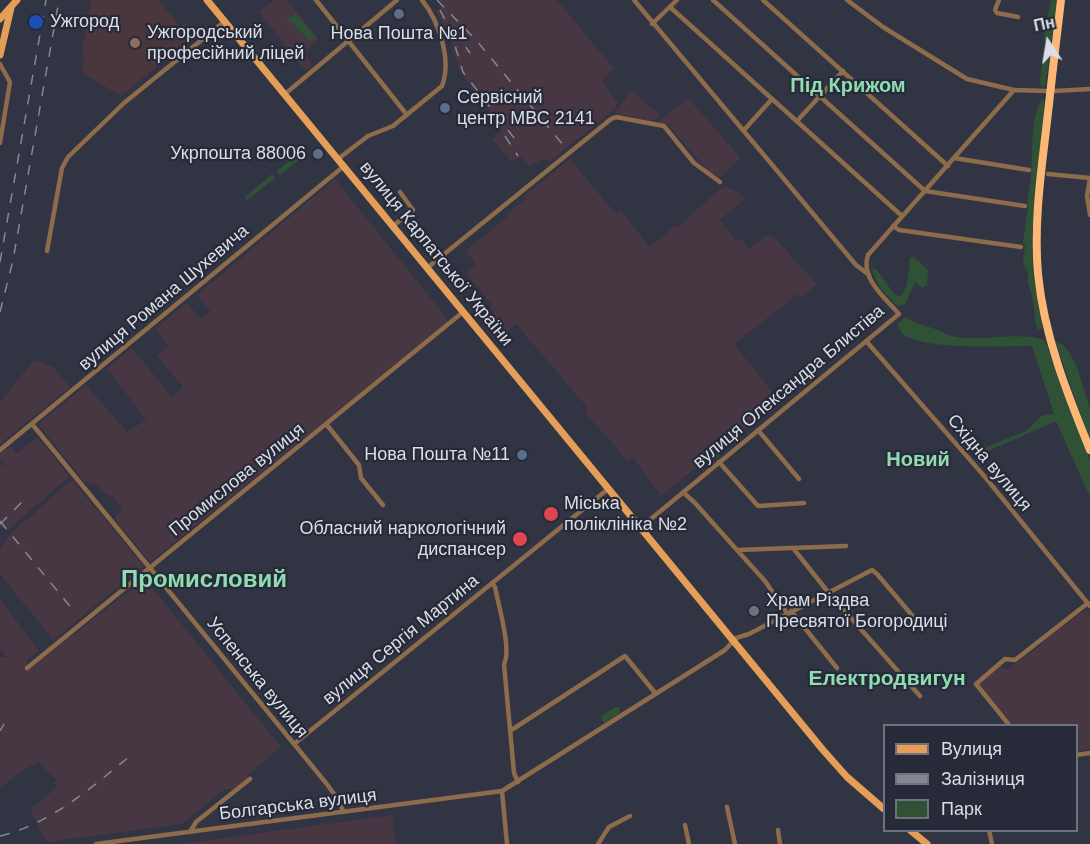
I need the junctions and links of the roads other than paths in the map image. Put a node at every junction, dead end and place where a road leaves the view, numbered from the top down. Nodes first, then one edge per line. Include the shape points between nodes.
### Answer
1 (17, 0) edge
2 (207, 0) edge
3 (316, 0) edge
4 (397, 0) edge
5 (422, 0) edge
6 (634, 0) edge
7 (677, 0) edge
8 (713, 0) edge
9 (763, 0) edge
10 (847, 0) edge
11 (999, 0) edge
12 (1061, 0) edge
13 (670, 7) junction
14 (11, 8) junction
15 (1018, 17) dead end
16 (0, 19) edge
17 (225, 21) junction
18 (652, 24) junction
19 (348, 41) junction
20 (1, 45) edge
21 (0, 55) edge
22 (0, 64) edge
23 (843, 70) junction
24 (1090, 89) edge
25 (1014, 90) junction
26 (1047, 91) dead end
27 (1054, 91) dead end
28 (285, 94) junction
29 (820, 96) junction
30 (772, 99) junction
31 (407, 115) junction
32 (797, 121) junction
33 (744, 130) junction
34 (0, 143) edge
35 (954, 158) junction
36 (339, 159) junction
37 (344, 166) junction
38 (948, 166) junction
39 (1029, 170) dead end
40 (1048, 174) dead end
41 (1090, 178) edge
42 (720, 182) dead end
43 (925, 191) junction
44 (400, 192) dead end
45 (1025, 206) dead end
46 (1090, 215) edge
47 (902, 216) junction
48 (393, 226) junction
49 (893, 226) junction
50 (1021, 247) dead end
51 (47, 251) dead end
52 (427, 268) junction
53 (869, 275) junction
54 (463, 312) junction
55 (867, 342) junction
56 (33, 423) junction
57 (327, 425) junction
58 (758, 430) junction
59 (0, 450) edge
60 (1090, 450) edge
61 (719, 462) junction
62 (799, 479) dead end
63 (608, 489) junction
64 (683, 492) junction
65 (804, 503) dead end
66 (383, 505) dead end
67 (640, 528) junction
68 (846, 546) dead end
69 (793, 548) junction
70 (736, 550) junction
71 (150, 568) junction
72 (492, 583) junction
73 (828, 592) junction
74 (1089, 604) edge
75 (789, 612) junction
76 (922, 627) dead end
77 (734, 641) junction
78 (27, 668) dead end
79 (837, 668) dead end
80 (656, 694) junction
81 (920, 696) dead end
82 (1008, 724) edge
83 (510, 731) junction
84 (294, 744) junction
85 (250, 779) dead end
86 (518, 782) junction
87 (502, 791) junction
88 (727, 807) dead end
89 (883, 807) edge
90 (344, 812) junction
91 (630, 816) dead end
92 (685, 825) dead end
93 (778, 830) dead end
94 (190, 832) junction
95 (911, 832) edge
96 (96, 844) edge
97 (507, 844) edge
98 (598, 844) edge
99 (689, 844) edge
100 (735, 844) edge
101 (780, 844) edge
102 (927, 844) edge

1 - 14 main road
2 - 17 main road, вулиця Карпатської України
3 - 19 street
4 - 19 street
5 - 31 street via 438,28 444,78 442,86
6 - 18 street
7 - 13 street
8 - 29 street
9 - 23 street
10 - 25 street via 960,75
11 - 15 street via 996,12
12 - 60 highway, bridge via 1037,240 1038,273 1046,327
13 - 18 street
13 - 30 street
14 - 16 main road
14 - 20 main road
17 - 28 main road, вулиця Карпатської України
17 - 51 street via 124,103 68,157 62,168
18 - 33 street
19 - 28 street
19 - 31 street
20 - 21 main road
22 - 34 street via 10,82
23 - 29 street
23 - 38 street
24 - 27 street
25 - 26 street
25 - 35 street, вулиця Олександра Блистіва
28 - 36 main road, вулиця Карпатської України
29 - 32 street
29 - 43 street
30 - 32 street
30 - 33 street
31 - 36 street via 393,126 368,136
32 - 47 street
33 - 53 street via 856,265
35 - 38 street, вулиця Олександра Блистіва
35 - 39 street
36 - 37 main road, вулиця Карпатської України
37 - 48 main road, вулиця Карпатської України
37 - 56 street, вулиця Романа Шухевича
38 - 43 street, вулиця Олександра Блистіва
40 - 41 street
41 - 46 street
42 - 52 street via 698,166 664,126 616,117
43 - 45 street
43 - 47 street, вулиця Олександра Блистіва
44 - 48 street via 413,210
47 - 49 street, вулиця Олександра Блистіва
48 - 52 main road, вулиця Карпатської України
49 - 50 street
49 - 53 street, вулиця Олександра Блистіва via 868,255
52 - 54 main road, вулиця Карпатської України
53 - 55 street, вулиця Олександра Блистіва via 898,314
54 - 57 street, Промислова вулиця
54 - 63 main road, вулиця Карпатської України
55 - 58 street, вулиця Олександра Блистіва
55 - 74 street, Східна вулиця
56 - 59 street, вулиця Романа Шухевича
56 - 71 street, Успенська вулиця
57 - 66 street via 359,465 361,478
57 - 71 street, Промислова вулиця
58 - 61 street, вулиця Олександра Блистіва
58 - 62 street
61 - 64 street, вулиця Олександра Блистіва
61 - 65 street via 759,506
63 - 67 main road, вулиця Карпатської України
63 - 72 street, вулиця Сергія Мартина
64 - 67 street, вулиця Олександра Блистіва
64 - 70 street
67 - 77 main road, вулиця Карпатської України
68 - 69 street
69 - 70 street
69 - 73 street
70 - 75 street
71 - 78 street, Промислова вулиця
71 - 84 street, Успенська вулиця
72 - 83 street via 506,654
72 - 84 street, вулиця Сергія Мартина
73 - 75 street
73 - 76 street via 872,570
73 - 81 street
74 - 82 street, Східна вулиця via 1015,660 1005,659 976,684
75 - 77 street
75 - 79 street
77 - 80 street
77 - 89 main road, вулиця Карпатської України via 837,767
80 - 83 street via 625,656
80 - 86 street
83 - 86 street
84 - 90 street, Успенська вулиця
85 - 94 street via 196,822
86 - 87 street
87 - 90 street, Болгарська вулиця
87 - 97 street
88 - 100 street
90 - 94 street, Болгарська вулиця
91 - 98 street via 609,826
92 - 99 street
93 - 101 street
94 - 96 street, Болгарська вулиця
95 - 102 main road

